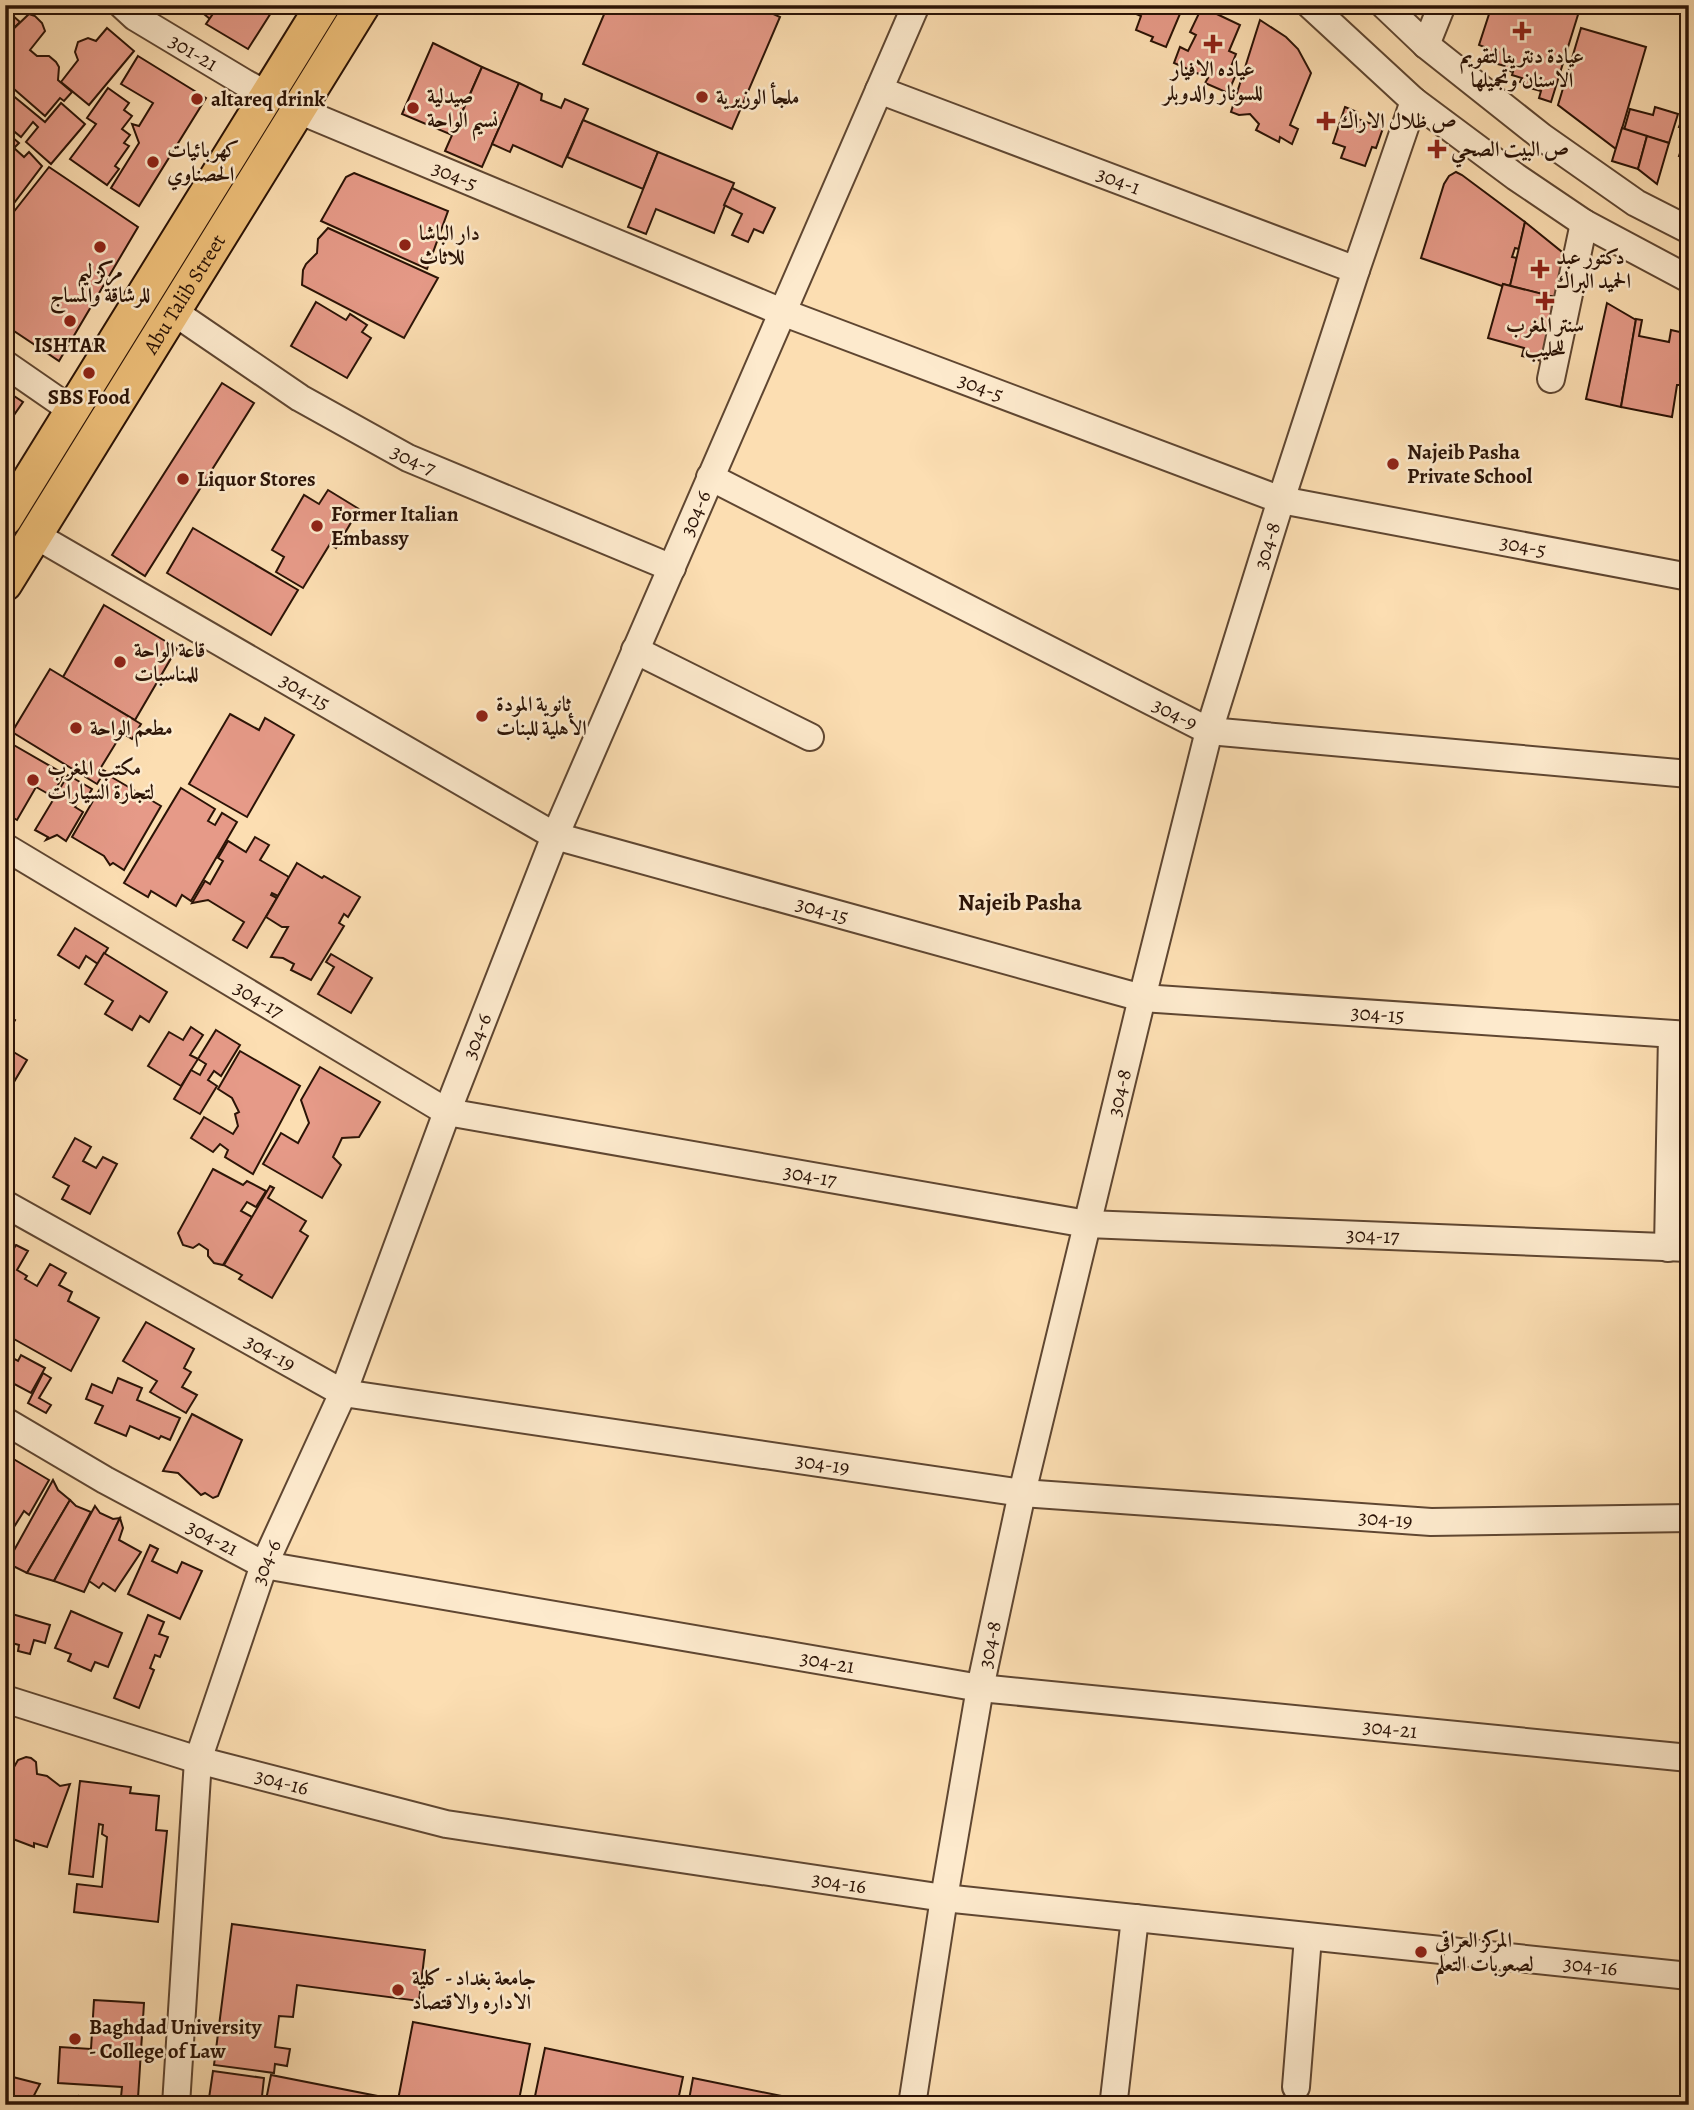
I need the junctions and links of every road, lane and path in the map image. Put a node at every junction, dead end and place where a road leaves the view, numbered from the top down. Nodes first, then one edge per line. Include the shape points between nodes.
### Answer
1 (122, 5) edge
2 (323, 5) edge
3 (363, 5) edge
4 (916, 5) edge
5 (1310, 5) edge
6 (1384, 5) edge
7 (1442, 5) edge
8 (1426, 46) junction
9 (879, 90) junction
10 (267, 95) junction
11 (1415, 101) junction
12 (298, 110) junction
13 (1584, 223) junction
14 (1689, 230) edge
15 (1356, 270) junction
16 (1689, 279) edge
17 (174, 312) junction
18 (782, 312) junction
19 (5, 364) edge
20 (1551, 379) dead end
21 (73, 411) junction
22 (710, 477) junction
23 (1281, 500) junction
24 (5, 519) edge
25 (35, 535) junction
26 (672, 568) junction
27 (1689, 577) edge
28 (5, 584) edge
29 (635, 650) junction
30 (1209, 732) junction
31 (810, 737) dead end
32 (1689, 774) edge
33 (555, 836) junction
34 (5, 847) edge
35 (1142, 998) junction
36 (1680, 1035) edge
37 (447, 1112) junction
38 (5, 1204) edge
39 (1087, 1224) junction
40 (1679, 1248) edge
41 (343, 1392) junction
42 (5, 1421) edge
43 (1022, 1493) junction
44 (1689, 1518) edge
45 (264, 1564) junction
46 (980, 1688) junction
47 (5, 1699) edge
48 (1689, 1758) edge
49 (198, 1760) junction
50 (944, 1898) junction
51 (1135, 1918) junction
52 (1308, 1937) junction
53 (1689, 1976) edge
54 (1296, 2087) dead end
55 (1114, 2099) dead end
56 (176, 2105) edge
57 (912, 2105) edge

1 - 10 street, 301-21
2 - 10 main road, Abu Talib Street
3 - 12 main road, Abu Talib Street
4 - 9 street, 304-6
5 - 11 street
6 - 8 street
7 - 8 street
8 - 14 street via 1636,203
9 - 15 street, 304-1
9 - 18 street, 304-6
10 - 21 main road, Abu Talib Street
11 - 13 street
11 - 15 street, 304-8
12 - 17 main road, Abu Talib Street
12 - 18 street, 304-5
13 - 16 street
13 - 20 street
15 - 23 street, 304-8
17 - 25 main road, Abu Talib Street
17 - 26 street, 304-7 via 300,398 408,458
18 - 22 street, 304-6
18 - 23 street, 304-5
19 - 21 street
21 - 24 main road, Abu Talib Street
22 - 26 street, 304-6
22 - 30 street, 304-9
23 - 27 street, 304-5
23 - 30 street, 304-8
25 - 28 main road, Abu Talib Street
25 - 33 street, 304-15
26 - 29 street, 304-6
29 - 31 street
29 - 33 street, 304-6
30 - 32 street, 304-9
30 - 35 street, 304-8
33 - 35 street, 304-15
33 - 37 street, 304-6
34 - 37 street, 304-17
35 - 36 street, 304-15
35 - 39 street, 304-8
36 - 40 street
37 - 39 street, 304-17
37 - 41 street, 304-6
38 - 41 street, 304-19
39 - 40 street, 304-17
39 - 43 street, 304-8
41 - 43 street, 304-19
41 - 45 street, 304-6
42 - 45 street, 304-21
43 - 44 street, 304-19 via 1431,1522
43 - 46 street, 304-8
45 - 46 street, 304-21
45 - 49 street, 304-6
46 - 48 street, 304-21
46 - 50 street, 304-8
47 - 49 street, 304-16
49 - 50 street, 304-16 via 446,1825
49 - 56 street, 304-6
50 - 51 street, 304-16
50 - 57 street, 304-8
51 - 52 street, 304-16
51 - 55 street
52 - 53 street, 304-16
52 - 54 street

